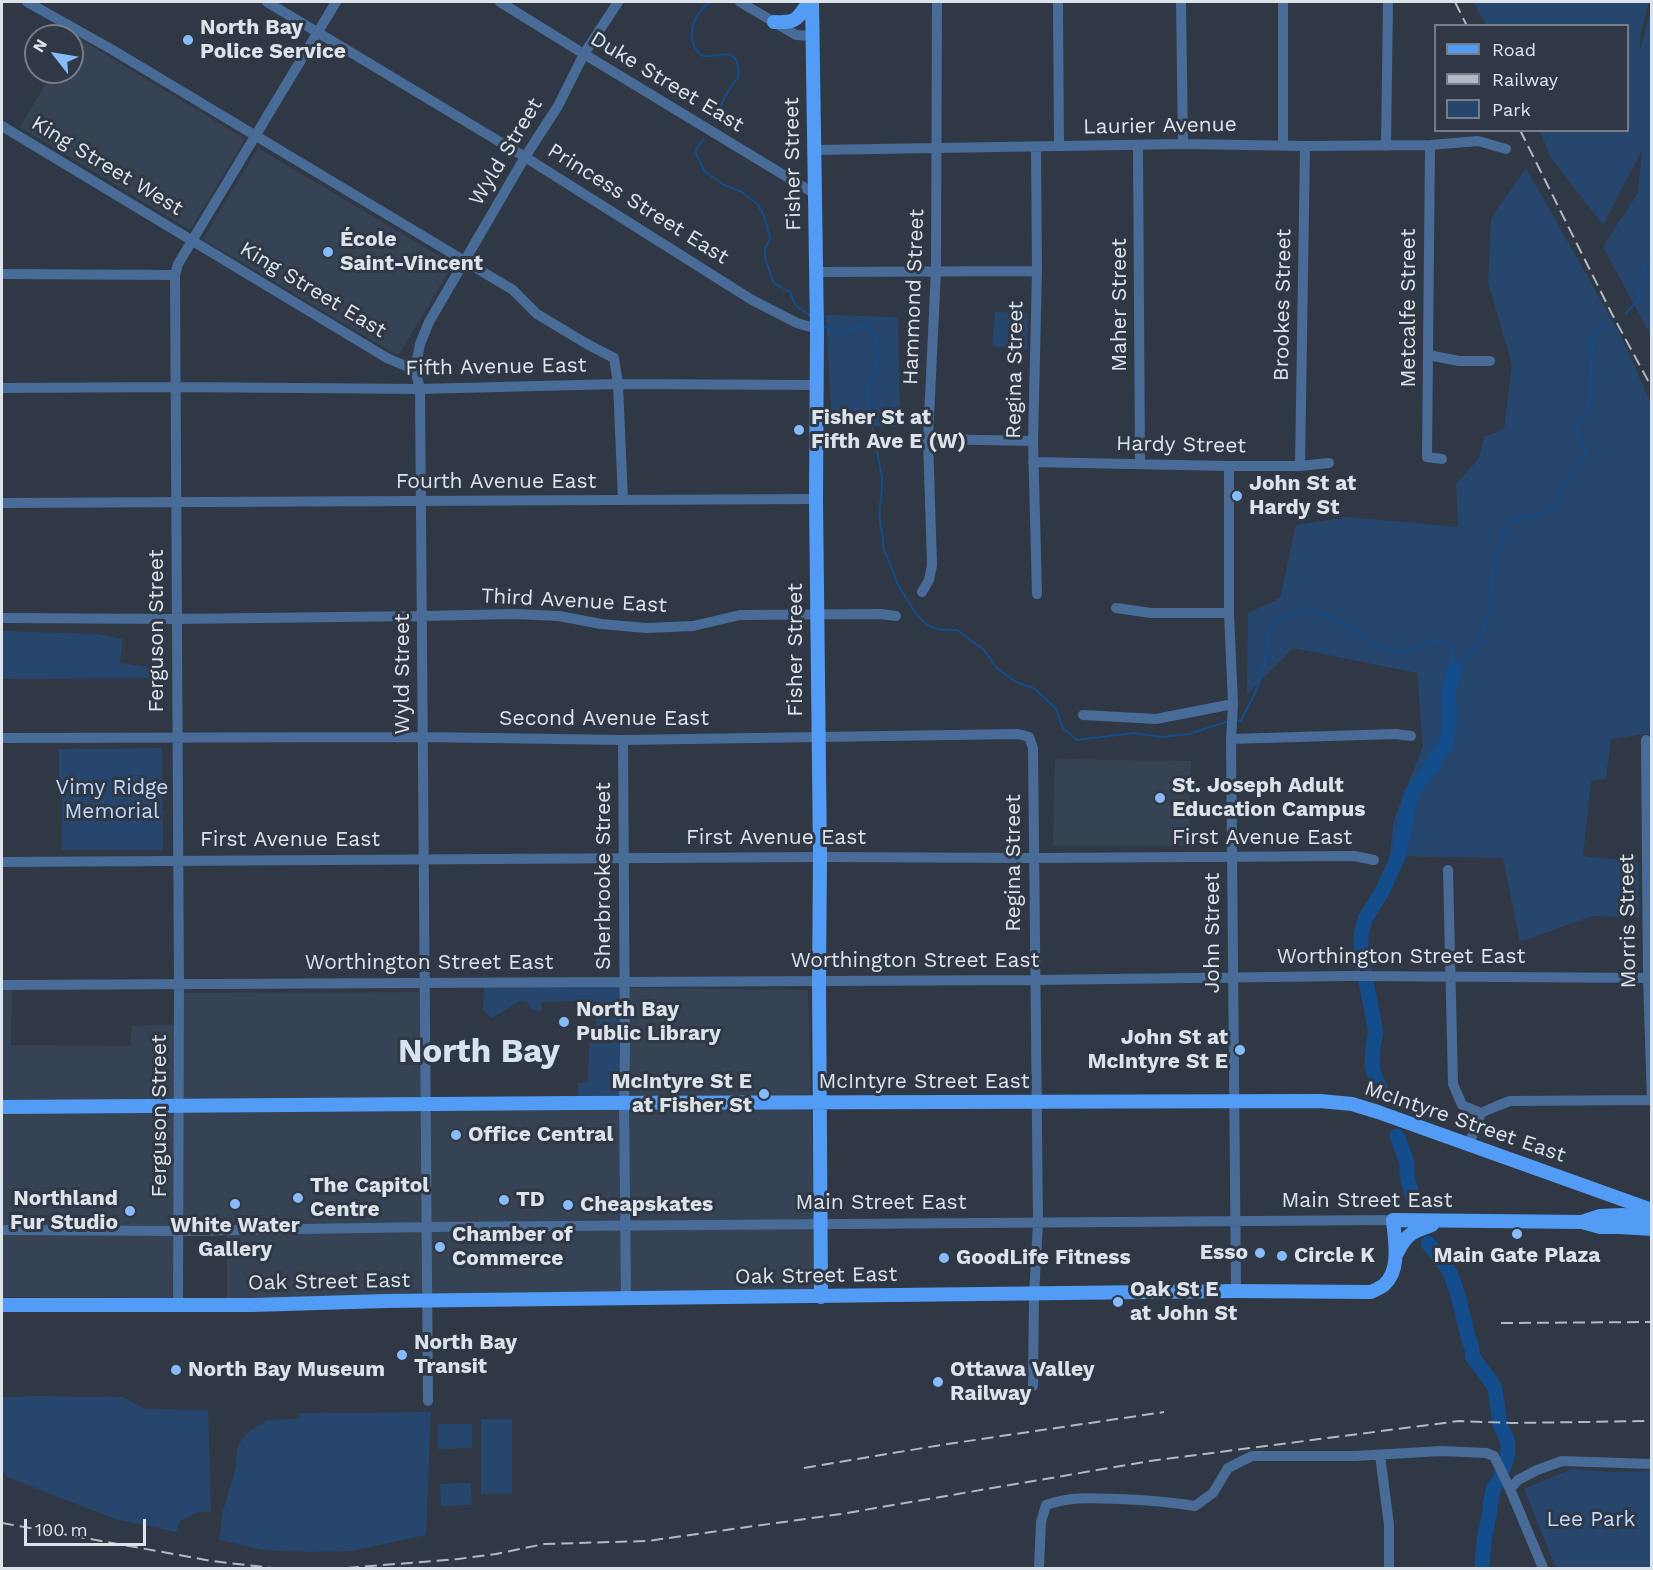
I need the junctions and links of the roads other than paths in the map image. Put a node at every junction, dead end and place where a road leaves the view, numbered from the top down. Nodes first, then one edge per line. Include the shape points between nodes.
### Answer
1 (27, 2) edge
2 (267, 2) edge
3 (336, 2) edge
4 (500, 2) edge
5 (618, 2) edge
6 (740, 2) edge
7 (810, 2) edge
8 (937, 2) edge
9 (1058, 2) edge
10 (1181, 2) edge
11 (1283, 2) edge
12 (1388, 2) edge
13 (774, 22) junction
14 (318, 31) junction
15 (812, 36) junction
16 (584, 54) junction
17 (2, 126) edge
18 (254, 136) junction
19 (1183, 144) junction
20 (1283, 145) junction
21 (1430, 145) junction
22 (1059, 146) junction
23 (1138, 146) junction
24 (1305, 146) junction
25 (1386, 146) junction
26 (1036, 147) junction
27 (936, 148) junction
28 (1506, 149) dead end
29 (814, 150) junction
30 (525, 157) junction
31 (815, 194) junction
32 (192, 240) junction
33 (464, 261) junction
34 (936, 270) junction
35 (1037, 271) junction
36 (816, 272) junction
37 (2, 274) edge
38 (176, 274) junction
39 (816, 320) junction
40 (1428, 355) junction
41 (1490, 362) dead end
42 (415, 370) junction
43 (618, 384) junction
44 (817, 385) junction
45 (176, 387) junction
46 (2, 388) edge
47 (420, 388) junction
48 (928, 439) junction
49 (1033, 441) junction
50 (1442, 459) dead end
51 (1033, 462) junction
52 (1329, 463) dead end
53 (1140, 464) junction
54 (1229, 466) junction
55 (1300, 466) junction
56 (816, 499) junction
57 (623, 500) junction
58 (421, 502) junction
59 (2, 503) edge
60 (176, 503) junction
61 (922, 592) dead end
62 (1037, 594) dead end
63 (1116, 608) dead end
64 (1229, 613) junction
65 (817, 615) junction
66 (422, 616) junction
67 (896, 616) dead end
68 (2, 618) edge
69 (177, 619) junction
70 (1233, 704) junction
71 (1083, 716) dead end
72 (1412, 736) dead end
73 (423, 737) junction
74 (818, 737) junction
75 (1029, 737) joint
76 (1231, 737) junction
77 (2, 738) edge
78 (178, 738) junction
79 (623, 740) junction
80 (1646, 740) dead end
81 (820, 857) junction
82 (1034, 858) junction
83 (1233, 858) junction
84 (423, 859) junction
85 (624, 859) junction
86 (178, 860) junction
87 (1374, 860) dead end
88 (2, 862) edge
89 (1448, 870) dead end
90 (1233, 977) junction
91 (1450, 977) junction
92 (1650, 978) edge
93 (1034, 980) junction
94 (625, 981) junction
95 (819, 981) junction
96 (426, 982) junction
97 (179, 984) junction
98 (2, 985) edge
99 (1652, 1101) edge
100 (1036, 1102) junction
101 (1234, 1102) junction
102 (624, 1103) junction
103 (820, 1103) junction
104 (426, 1105) junction
105 (179, 1106) junction
106 (2, 1107) edge
107 (1481, 1113) junction
108 (1469, 1144) junction
109 (1652, 1210) edge
110 (1652, 1217) edge
111 (1393, 1220) junction
112 (1235, 1222) junction
113 (1442, 1222) junction
114 (1582, 1222) junction
115 (1038, 1223) junction
116 (821, 1224) junction
117 (626, 1226) junction
118 (427, 1227) junction
119 (1652, 1229) edge
120 (2, 1230) edge
121 (179, 1231) junction
122 (1395, 1257) junction
123 (1236, 1291) junction
124 (1034, 1295) junction
125 (821, 1297) junction
126 (626, 1299) junction
127 (427, 1301) junction
128 (178, 1304) junction
129 (2, 1305) edge
130 (1033, 1386) dead end
131 (428, 1401) dead end
132 (1380, 1455) junction
133 (1652, 1464) edge
134 (1507, 1484) junction
135 (1039, 1569) edge
136 (1389, 1569) edge
137 (1543, 1569) edge

1 - 18 street
2 - 14 street, Princess Street East
3 - 14 street, Ferguson Street
4 - 16 street, Duke Street East
5 - 16 street, Wyld Street
6 - 13 street
7 - 13 main road via 796,19
7 - 15 main road, Fisher Street
8 - 27 street, Hammond Street
9 - 22 street
10 - 19 street
11 - 20 street
12 - 25 street
13 - 15 street via 796,35
14 - 18 street, Ferguson Street
14 - 30 street, Princess Street East
15 - 29 main road, Fisher Street
16 - 30 street, Wyld Street via 558,106
16 - 31 street, Duke Street East
17 - 32 street, King Street West
18 - 32 street, Ferguson Street
18 - 33 street
19 - 20 street, Laurier Avenue
19 - 23 street, Laurier Avenue
20 - 24 street, Laurier Avenue
21 - 25 street, Laurier Avenue
21 - 28 street, Laurier Avenue via 1478,141
21 - 40 street, Metcalfe Street
22 - 23 street, Laurier Avenue
22 - 26 street, Laurier Avenue
23 - 53 street, Maher Street
24 - 25 street, Laurier Avenue
24 - 55 street, Brookes Street
26 - 27 street, Laurier Avenue
26 - 35 street, Regina Street
27 - 29 street, Laurier Avenue
27 - 34 street, Hammond Street
29 - 31 main road, Fisher Street
30 - 33 street, Wyld Street
30 - 39 street, Princess Street East via 752,300 797,323
31 - 36 main road, Fisher Street
32 - 38 street, Ferguson Street
32 - 42 street, King Street East via 387,358
33 - 42 street, Wyld Street via 429,322
33 - 43 street via 513,290 537,314 614,358
34 - 35 street
34 - 36 street
34 - 48 street, Hammond Street
35 - 49 street, Regina Street
36 - 39 main road, Fisher Street
37 - 38 street
38 - 45 street, Ferguson Street
39 - 44 main road, Fisher Street
40 - 41 street
40 - 50 street, Metcalfe Street via 1427,457
42 - 47 street, Wyld Street
43 - 44 street, Fifth Avenue East
43 - 47 street, Fifth Avenue East
43 - 57 street
44 - 56 main road, Fisher Street
45 - 46 street, Fifth Avenue East
45 - 47 street, Fifth Avenue East
45 - 60 street, Ferguson Street
47 - 58 street, Wyld Street
48 - 49 street
48 - 61 street, Hammond Street via 932,565
49 - 51 street, Regina Street
51 - 53 street, Hardy Street
51 - 62 street, Regina Street
52 - 55 street, Hardy Street
53 - 54 street, Hardy Street
54 - 55 street, Hardy Street
54 - 64 street, John Street
56 - 57 street, Fourth Avenue East
56 - 65 main road, Fisher Street
57 - 58 street, Fourth Avenue East
58 - 60 street, Fourth Avenue East
58 - 66 street, Wyld Street
59 - 60 street, Fourth Avenue East
60 - 69 street, Ferguson Street
63 - 64 street via 1151,613
64 - 70 street, John Street
65 - 66 street, Third Avenue East via 740,615 693,626 646,628 559,616
65 - 67 street, Third Avenue East
65 - 74 main road, Fisher Street
66 - 69 street, Third Avenue East
66 - 73 street, Wyld Street
68 - 69 street, Third Avenue East
69 - 78 street, Ferguson Street
70 - 71 street via 1156,719
70 - 76 street, John Street
72 - 76 street
73 - 78 street, Second Avenue East
73 - 79 street, Second Avenue East
73 - 84 street, Wyld Street
74 - 75 street, Second Avenue East
74 - 79 street, Second Avenue East
74 - 81 main road, Fisher Street
75 - 82 street, Regina Street via 1033,748
76 - 83 street, John Street
77 - 78 street, Second Avenue East
78 - 86 street, Ferguson Street
79 - 85 street, Sherbrooke Street
80 - 92 street, Morris Street
81 - 82 street, First Avenue East
81 - 85 street, First Avenue East
81 - 95 main road, Fisher Street
82 - 83 street, First Avenue East
82 - 93 street, Regina Street
83 - 87 street, First Avenue East via 1354,856
83 - 90 street, John Street
84 - 85 street, First Avenue East
84 - 86 street, First Avenue East
84 - 96 street, Wyld Street
85 - 94 street, Sherbrooke Street
86 - 88 street, First Avenue East
86 - 97 street, Ferguson Street
89 - 91 street
90 - 91 street, Worthington Street East
90 - 93 street, Worthington Street East
90 - 101 street, John Street
91 - 92 street, Worthington Street East
91 - 107 street via 1453,1084 1462,1105
92 - 99 street, Morris Street
93 - 95 street, Worthington Street East
93 - 100 street, Regina Street
94 - 95 street, Worthington Street East
94 - 96 street, Worthington Street East
94 - 102 street, Sherbrooke Street
95 - 103 main road, Fisher Street
96 - 97 street, Worthington Street East
96 - 104 street, Wyld Street
97 - 98 street, Worthington Street East
97 - 105 street, Ferguson Street
99 - 107 street via 1510,1101
100 - 101 main road, McIntyre Street East
100 - 103 main road, McIntyre Street East
100 - 115 street, Regina Street
101 - 108 main road, McIntyre Street East via 1352,1104
101 - 112 street, John Street
102 - 103 main road, McIntyre Street East
102 - 104 main road, McIntyre Street East
102 - 117 street, Sherbrooke Street
103 - 116 main road, Fisher Street
104 - 105 main road, McIntyre Street East
104 - 118 street, Wyld Street
105 - 106 main road, McIntyre Street East
105 - 121 street, Ferguson Street
107 - 108 street
108 - 109 main road, McIntyre Street East
110 - 114 main road, Main Street East via 1600,1216
111 - 112 street, Main Street East
111 - 113 main road, Main Street East
111 - 122 main road, Oak Street East
112 - 115 street, Main Street East
112 - 123 street, John Street
113 - 114 main road, Main Street East
113 - 122 main road via 1410,1232
114 - 119 main road, Main Street East via 1600,1227
115 - 116 street, Main Street East
115 - 124 street, Regina Street
116 - 117 street, Main Street East
116 - 125 main road, Fisher Street
117 - 118 street, Main Street East
117 - 126 street, Sherbrooke Street
118 - 121 street, Main Street East
118 - 127 street, Wyld Street
120 - 121 street, Main Street East
121 - 128 street, Ferguson Street
122 - 123 main road, Oak Street East via 1393,1272 1383,1286 1371,1292
123 - 124 main road, Oak Street East
124 - 125 main road, Oak Street East
124 - 130 street, Regina Street
125 - 126 main road, Oak Street East
126 - 127 main road, Oak Street East
127 - 128 main road, Oak Street East
127 - 131 street, Wyld Street
128 - 129 main road, Oak Street East
132 - 134 street via 1486,1453 1494,1456
132 - 135 street via 1252,1456 1228,1468 1213,1493 1195,1506 1082,1497 1060,1500 1046,1505 1041,1521
132 - 136 street via 1389,1525
133 - 134 street via 1562,1461
134 - 137 street

